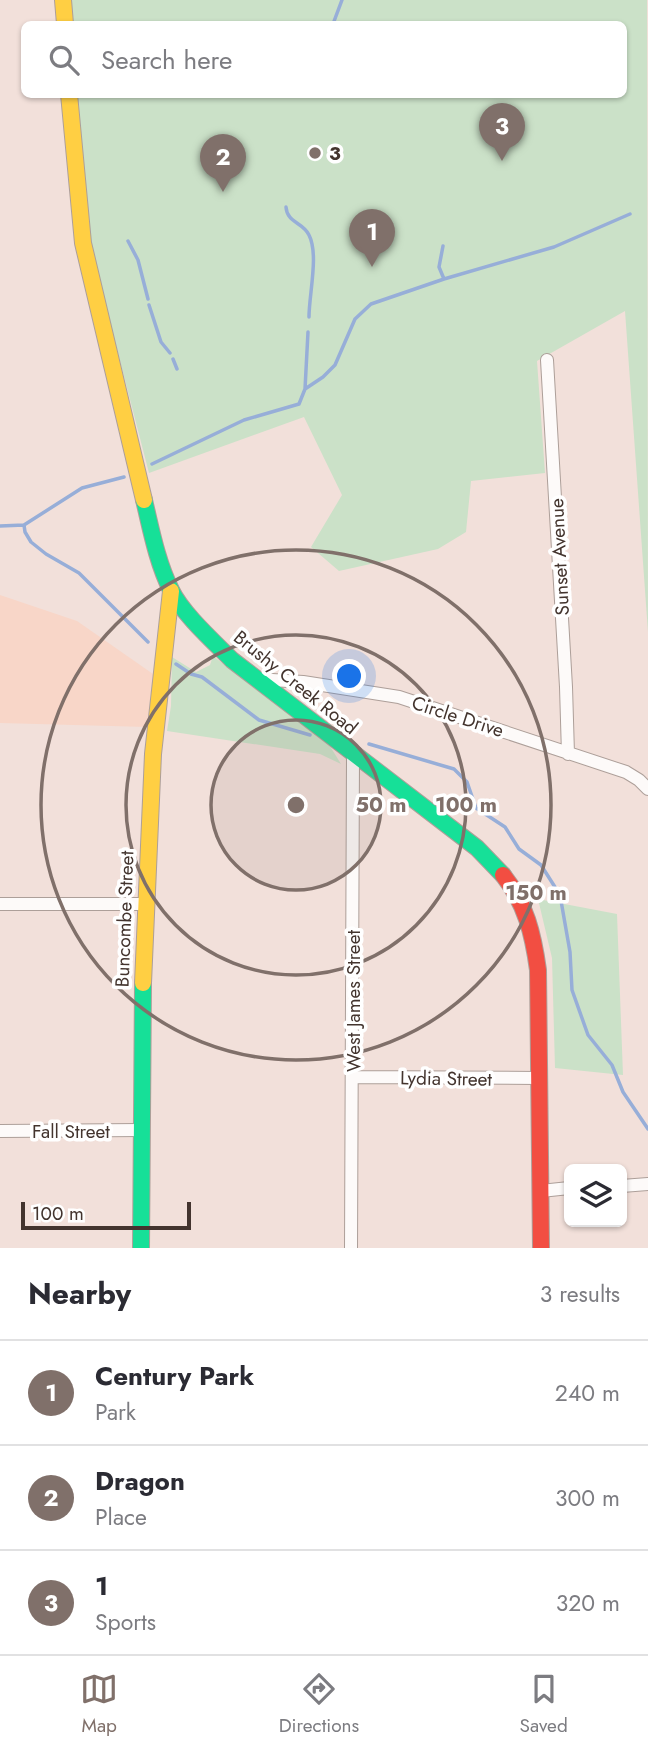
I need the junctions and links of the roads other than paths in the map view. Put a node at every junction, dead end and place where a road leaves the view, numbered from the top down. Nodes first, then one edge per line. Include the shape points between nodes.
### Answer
1 (63, 0) edge
2 (65, 21) edge
3 (69, 98) edge
4 (547, 360) dead end
5 (171, 591) junction
6 (256, 679) junction
7 (568, 754) junction
8 (353, 755) junction
9 (648, 789) edge
10 (0, 904) edge
11 (144, 904) junction
12 (353, 1077) junction
13 (540, 1078) junction
14 (142, 1130) junction
15 (0, 1131) edge
16 (648, 1184) edge
17 (627, 1186) edge
18 (564, 1189) edge
19 (541, 1191) junction
20 (141, 1248) edge
21 (351, 1248) edge
22 (541, 1248) edge

1 - 2 street
3 - 5 street, Brushy Creek Road via 83,243 151,531
4 - 7 street, Sunset Avenue
5 - 6 street, Brushy Creek Road via 210,639
5 - 11 street, Buncombe Street
6 - 7 street, Circle Drive via 400,697
6 - 8 street, Brushy Creek Road
7 - 9 street, Circle Drive via 626,772
8 - 12 street, West James Street
8 - 13 street, Brushy Creek Road via 477,848 519,896 530,922 538,971
10 - 11 street
11 - 14 street, Buncombe Street
12 - 13 street, Lydia Street
12 - 21 street, West James Street
13 - 19 street, Brushy Creek Road
14 - 15 street, Fall Street
14 - 20 street, Buncombe Street
16 - 17 street
18 - 19 street
19 - 22 street, Brushy Creek Road

